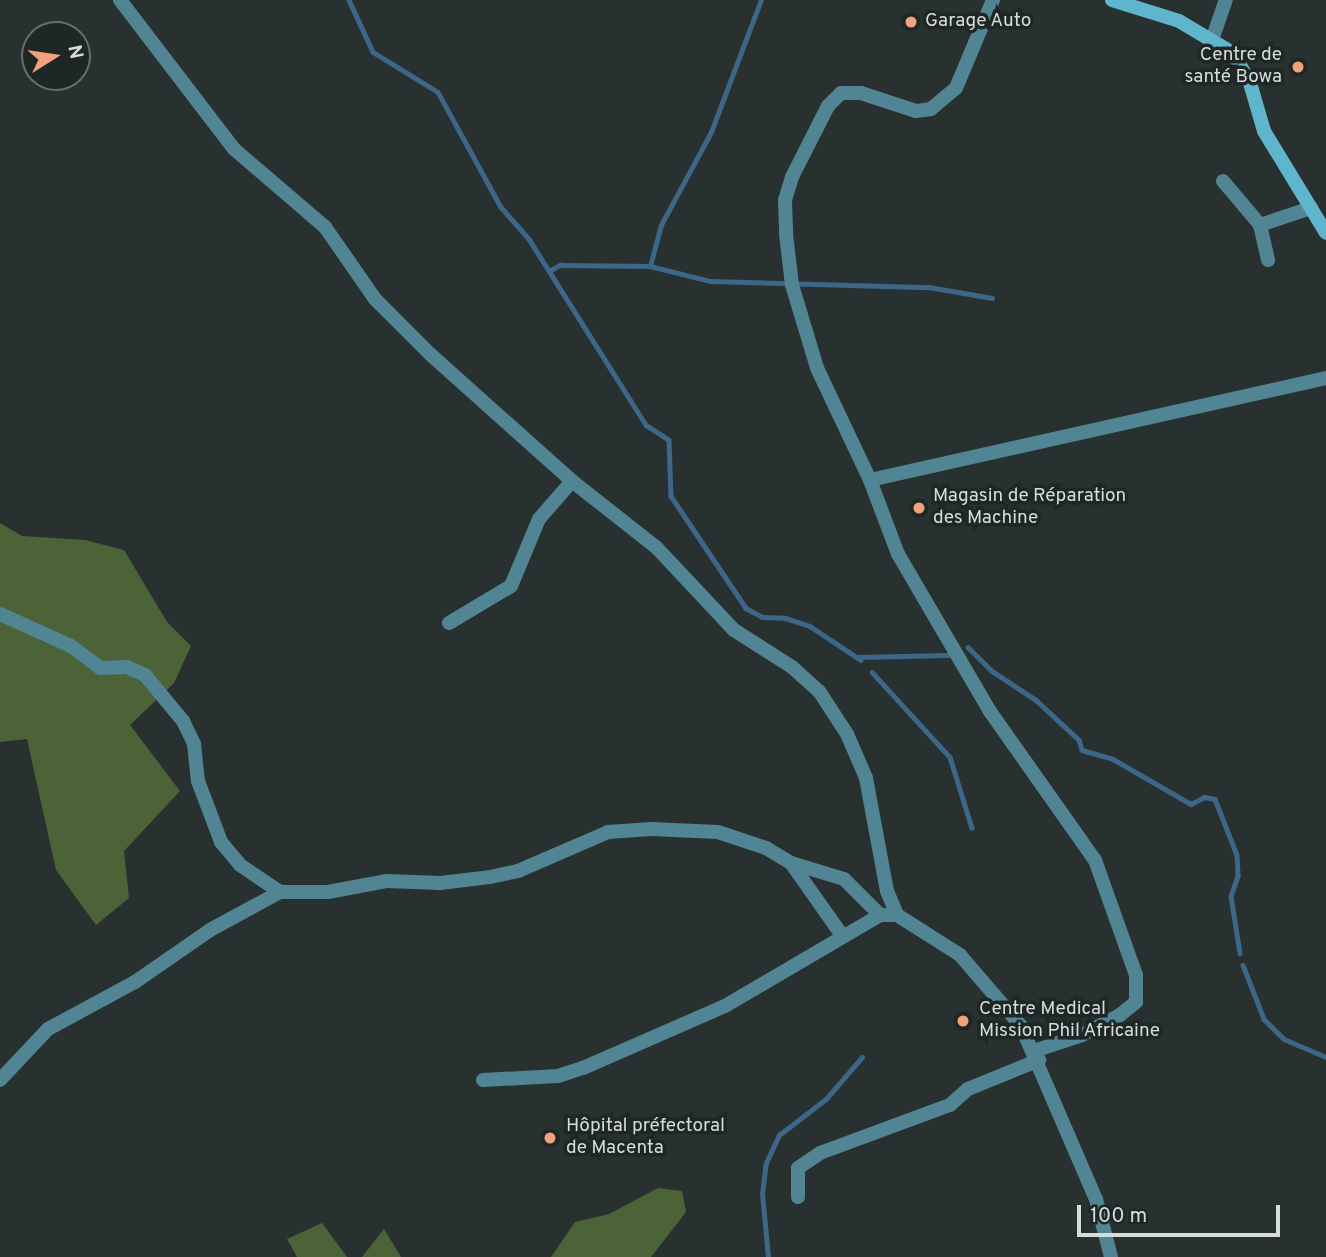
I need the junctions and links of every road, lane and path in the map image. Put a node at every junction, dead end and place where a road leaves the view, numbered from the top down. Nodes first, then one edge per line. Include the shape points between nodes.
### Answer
1 (120, 0) edge
2 (993, 0) edge
3 (1112, 0) edge
4 (1226, 0) edge
5 (1213, 37) junction
6 (1223, 181) dead end
7 (1311, 208) junction
8 (1260, 225) junction
9 (1326, 233) edge
10 (1268, 260) dead end
11 (1326, 378) edge
12 (870, 480) junction
13 (572, 481) junction
14 (0, 614) edge
15 (449, 623) dead end
16 (791, 863) junction
17 (280, 892) junction
18 (880, 915) junction
19 (897, 915) junction
20 (841, 934) junction
21 (1037, 1056) junction
22 (0, 1080) edge
23 (482, 1080) dead end
24 (798, 1197) dead end
25 (1111, 1257) edge

1 - 13 street via 233,149 325,227 375,299 430,355
2 - 12 street via 957,88 943,102 916,111 861,93 841,93 828,106 801,153 785,200 792,285 801,318 817,369
3 - 5 main road
4 - 5 street
5 - 7 main road via 1233,53 1250,83 1264,131
6 - 8 street
7 - 8 street
7 - 9 main road
8 - 10 street
11 - 12 street
12 - 21 street via 898,554 935,621 989,710 1095,860 1136,975 1136,1002
13 - 15 street via 540,519 511,586
13 - 19 street via 656,547 734,630 792,667 819,691 847,734 866,778 887,891
14 - 17 street via 71,646 100,668 127,667 145,676 183,721 194,744 198,781 221,842 240,865
16 - 17 street via 766,848 718,832 651,829 608,832 519,871 491,877
16 - 18 street via 844,879
16 - 20 street
17 - 22 street via 210,930 135,982 48,1029
18 - 19 street
18 - 20 street
19 - 21 street via 942,940 989,985 1021,1026
20 - 23 street via 725,1006 583,1069 558,1076
21 - 24 street via 968,1089 950,1105 801,1164
21 - 25 street via 1096,1199

